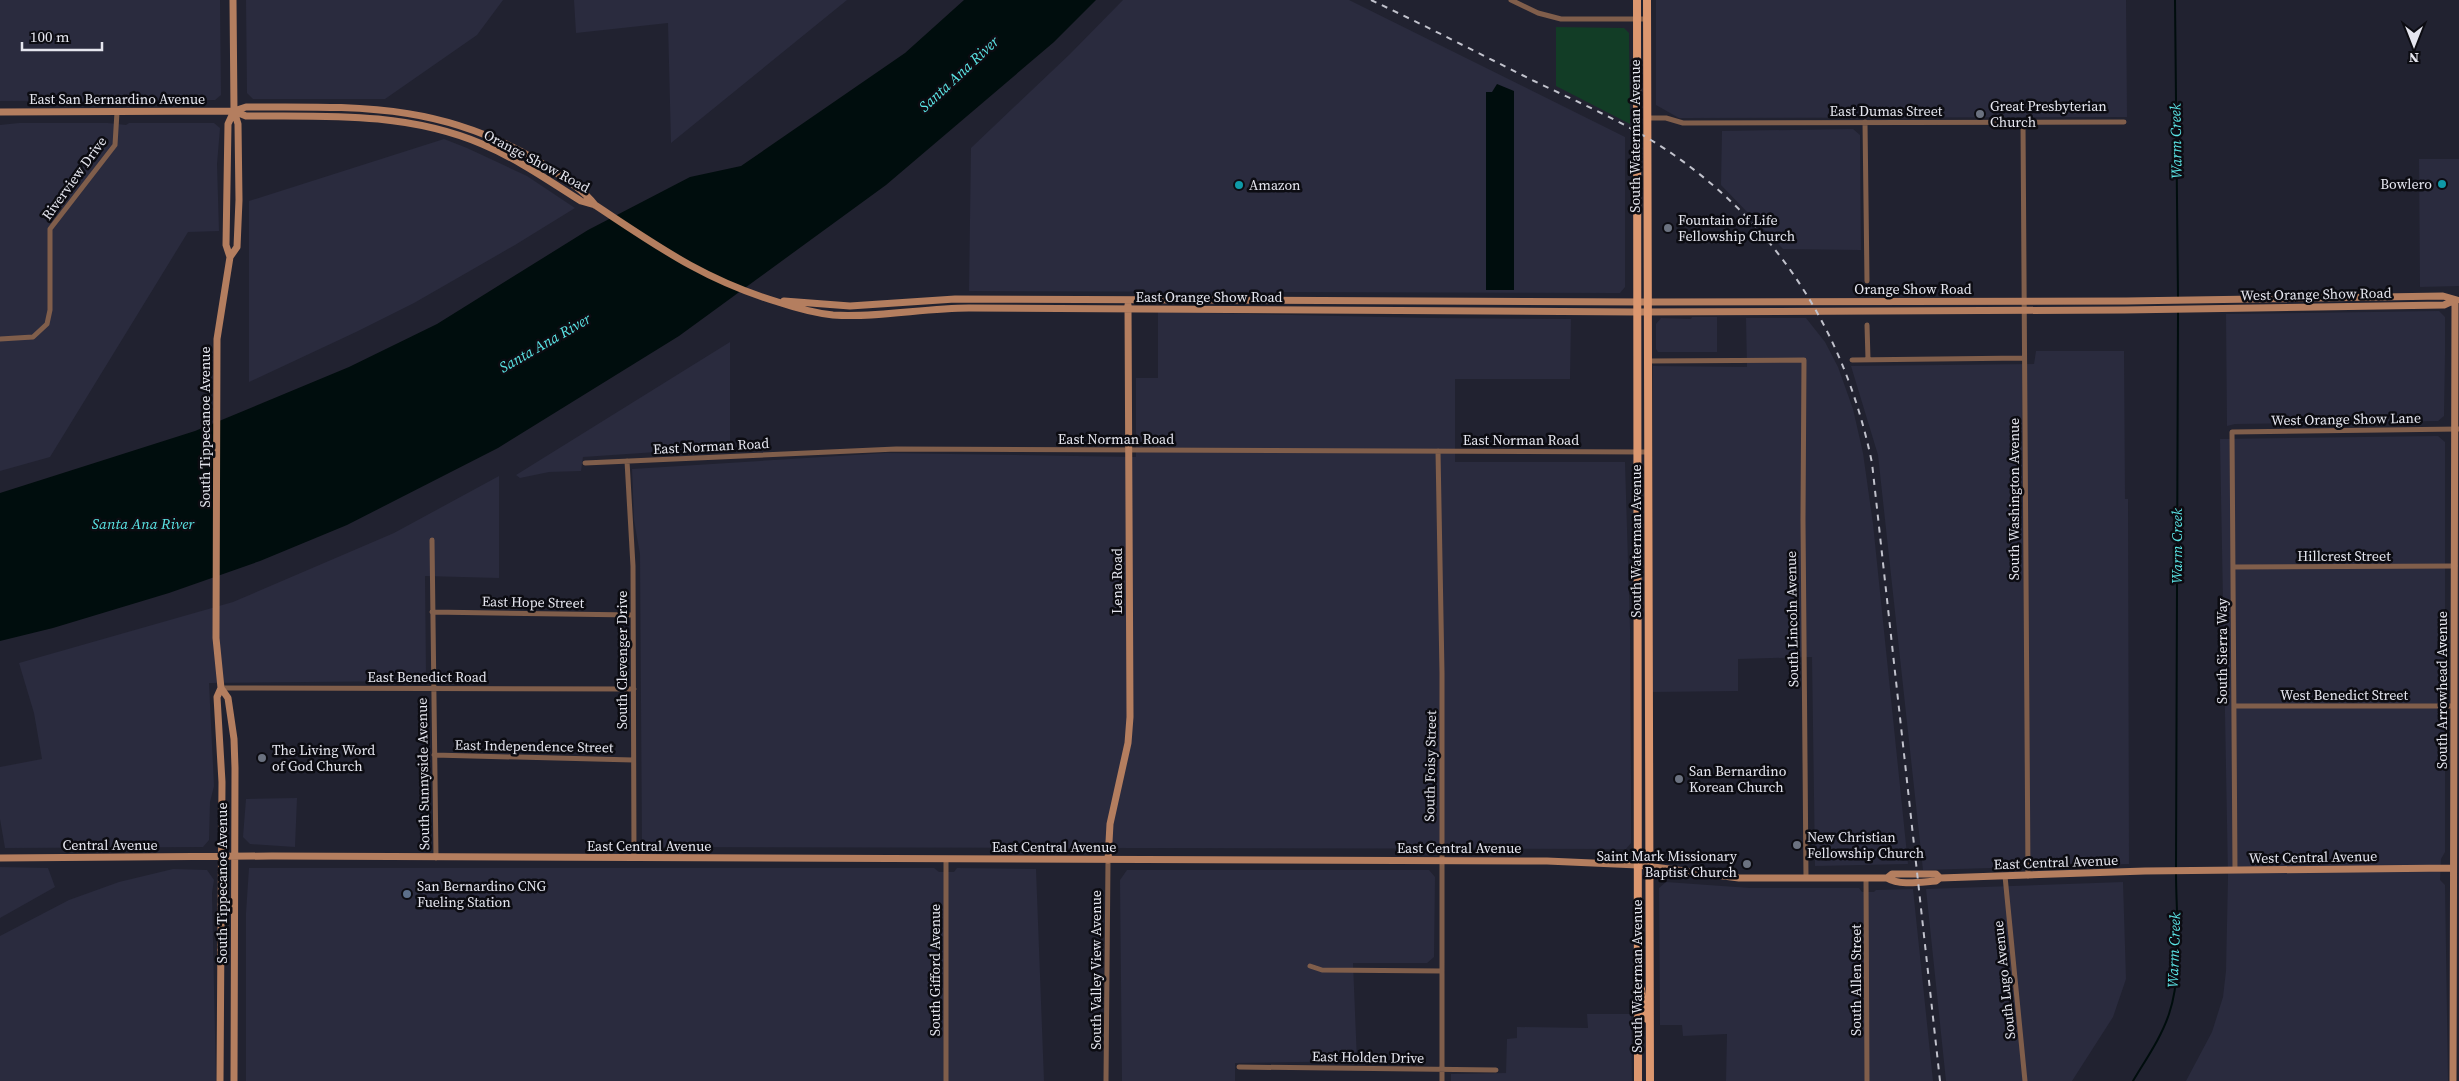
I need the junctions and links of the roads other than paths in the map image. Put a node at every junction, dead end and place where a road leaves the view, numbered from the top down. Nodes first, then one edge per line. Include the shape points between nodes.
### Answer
1 (233, 0) edge
2 (1511, 0) edge
3 (1636, 0) edge
4 (1647, 0) edge
5 (1636, 18) junction
6 (1647, 19) junction
7 (234, 111) junction
8 (0, 112) edge
9 (117, 112) junction
10 (1648, 118) junction
11 (1865, 122) junction
12 (2124, 122) dead end
13 (2023, 123) junction
14 (521, 152) junction
15 (516, 161) junction
16 (595, 205) junction
17 (230, 257) junction
18 (1867, 282) dead end
19 (1052, 299) junction
20 (772, 300) junction
21 (1128, 300) junction
22 (2178, 300) joint
23 (2457, 300) edge
24 (1458, 301) junction
25 (2024, 301) junction
26 (904, 302) junction
27 (1637, 302) junction
28 (1648, 302) junction
29 (1051, 308) junction
30 (1128, 309) junction
31 (2177, 309) joint
32 (2024, 310) junction
33 (1458, 311) junction
34 (1648, 311) junction
35 (906, 312) junction
36 (1637, 312) junction
37 (1868, 325) dead end
38 (0, 339) edge
39 (2024, 358) junction
40 (1868, 359) junction
41 (1852, 360) dead end
42 (1648, 361) junction
43 (2458, 429) edge
44 (2232, 432) joint
45 (1129, 450) junction
46 (1438, 451) junction
47 (1637, 452) junction
48 (1648, 452) junction
49 (627, 461) junction
50 (585, 464) dead end
51 (432, 540) dead end
52 (2455, 566) junction
53 (2234, 567) junction
54 (432, 612) junction
55 (633, 615) junction
56 (220, 688) junction
57 (433, 688) junction
58 (634, 689) junction
59 (2234, 706) junction
60 (2454, 706) junction
61 (434, 755) junction
62 (633, 760) junction
63 (220, 857) junction
64 (234, 857) junction
65 (0, 858) edge
66 (436, 858) junction
67 (634, 858) junction
68 (946, 859) junction
69 (1108, 860) junction
70 (1441, 860) junction
71 (1638, 865) junction
72 (1649, 867) junction
73 (2453, 868) junction
74 (2235, 870) junction
75 (2174, 871) joint
76 (2005, 876) junction
77 (2028, 876) junction
78 (1806, 878) junction
79 (1866, 878) junction
80 (1310, 966) dead end
81 (1442, 971) junction
82 (1638, 974) junction
83 (1650, 1020) junction
84 (1240, 1067) dead end
85 (1442, 1069) junction
86 (1496, 1070) dead end
87 (220, 1081) edge
88 (234, 1081) edge
89 (946, 1081) edge
90 (1106, 1081) edge
91 (1442, 1081) edge
92 (1638, 1081) edge
93 (1650, 1081) edge
94 (1867, 1081) edge
95 (2025, 1081) edge
96 (2453, 1081) edge

1 - 7 main road, South Tippecanoe Avenue
2 - 5 street via 1538,13 1561,19
3 - 5 main road, South Waterman Avenue
4 - 6 main road, South Waterman Avenue
5 - 6 street
5 - 27 main road, South Waterman Avenue
6 - 10 main road, South Waterman Avenue
7 - 9 main road, East San Bernardino Avenue
7 - 14 main road, Orange Show Road via 246,107 395,110 468,128
7 - 15 main road, Orange Show Road via 246,116 365,116 402,121 464,137
7 - 17 main road, South Tippecanoe Avenue via 228,124 226,245
7 - 17 main road, South Tippecanoe Avenue via 238,124 239,200 237,247
8 - 9 main road, East San Bernardino Avenue
9 - 38 street, Riverview Drive via 112,150 50,229 50,310 47,324 33,337
10 - 11 street, East Dumas Street via 1666,118 1682,123
10 - 28 main road, South Waterman Avenue
11 - 13 street, East Dumas Street
11 - 18 street
12 - 13 street, East Dumas Street
13 - 25 street, South Washington Avenue
14 - 15 main road
14 - 16 main road, Orange Show Road via 587,194
15 - 16 main road, Orange Show Road via 581,201
16 - 20 main road, East Orange Show Road via 700,272 731,287
17 - 56 main road, South Tippecanoe Avenue via 218,332 216,638
19 - 21 main road, East Orange Show Road
19 - 26 main road, East Orange Show Road
19 - 29 main road
20 - 26 main road, East Orange Show Road via 849,306
20 - 35 main road, East Orange Show Road via 812,312 832,314
21 - 24 main road, East Orange Show Road
21 - 30 main road, Lena Road
22 - 23 main road, West Orange Show Road via 2443,296
22 - 25 main road, Orange Show Road
23 - 31 main road, West Orange Show Road via 2444,305
23 - 43 main road, South Arrowhead Avenue
24 - 27 main road, East Orange Show Road
24 - 33 main road
25 - 28 main road, Orange Show Road
25 - 32 street, South Washington Avenue
26 - 35 main road
27 - 28 main road, East Orange Show Road
27 - 36 main road, South Waterman Avenue
28 - 34 main road, South Waterman Avenue
29 - 30 main road, East Orange Show Road
29 - 35 main road, East Orange Show Road via 948,308
30 - 33 main road, East Orange Show Road
30 - 45 main road, Lena Road
31 - 32 main road, Orange Show Road
32 - 34 main road, Orange Show Road
32 - 39 street, South Washington Avenue
33 - 36 main road, East Orange Show Road
34 - 36 main road, East Orange Show Road
34 - 42 main road, South Waterman Avenue
36 - 47 main road, South Waterman Avenue
37 - 40 street
39 - 40 street
39 - 77 street, South Washington Avenue
40 - 41 street
42 - 48 main road, South Waterman Avenue
42 - 78 street, South Lincoln Avenue via 1804,360 1802,520
43 - 44 street, West Orange Show Lane
43 - 52 main road, South Arrowhead Avenue
44 - 53 street, South Sierra Way
45 - 46 street, East Norman Road
45 - 49 street, East Norman Road via 896,449
45 - 69 main road, Lena Road via 1130,717 1110,824
46 - 47 street, East Norman Road
46 - 70 street, South Foisy Street
47 - 48 street, East Norman Road
47 - 71 main road, South Waterman Avenue
48 - 72 main road, South Waterman Avenue
49 - 50 street, East Norman Road
49 - 55 street, South Clevenger Drive
51 - 54 street, South Sunnyside Avenue
52 - 53 street, Hillcrest Street
52 - 60 main road, South Arrowhead Avenue
53 - 59 street, South Sierra Way
54 - 55 street, East Hope Street
54 - 57 street, South Sunnyside Avenue
55 - 58 street, South Clevenger Drive
56 - 57 street, East Benedict Road
56 - 63 main road, South Tippecanoe Avenue via 217,697 222,782
56 - 64 main road, South Tippecanoe Avenue via 228,698 234,738
57 - 58 street, East Benedict Road
57 - 61 street, South Sunnyside Avenue
58 - 62 street, South Clevenger Drive
59 - 60 street, West Benedict Street
59 - 74 street, South Sierra Way
60 - 73 main road, South Arrowhead Avenue
61 - 62 street, East Independence Street
61 - 66 street, South Sunnyside Avenue
62 - 67 street, South Clevenger Drive
63 - 64 main road, East Central Avenue
63 - 65 main road, Central Avenue
63 - 87 main road, South Tippecanoe Avenue
64 - 66 main road, East Central Avenue
64 - 88 main road, South Tippecanoe Avenue
66 - 67 main road, East Central Avenue
67 - 68 main road, East Central Avenue
68 - 69 main road, East Central Avenue
68 - 89 street, South Gifford Avenue
69 - 70 main road, East Central Avenue
69 - 90 street, South Valley View Avenue
70 - 71 main road, East Central Avenue
70 - 81 street, South Foisy Street
71 - 72 main road, East Central Avenue
71 - 82 main road, South Waterman Avenue
72 - 78 main road, East Central Avenue via 1739,878
72 - 83 main road, South Waterman Avenue
73 - 74 main road, West Central Avenue
73 - 96 main road, South Arrowhead Avenue
74 - 75 main road, West Central Avenue
75 - 77 main road, East Central Avenue
76 - 77 main road, East Central Avenue
76 - 79 main road, East Central Avenue via 1912,882
76 - 95 street, South Lugo Avenue
78 - 79 main road, East Central Avenue
79 - 94 street, South Allen Street
80 - 81 street via 1322,970
81 - 85 street, South Foisy Street
82 - 83 main road via 1644,1017
82 - 92 main road, South Waterman Avenue
83 - 93 main road, South Waterman Avenue
84 - 85 street, East Holden Drive
85 - 86 street, East Holden Drive
85 - 91 street, South Foisy Street

